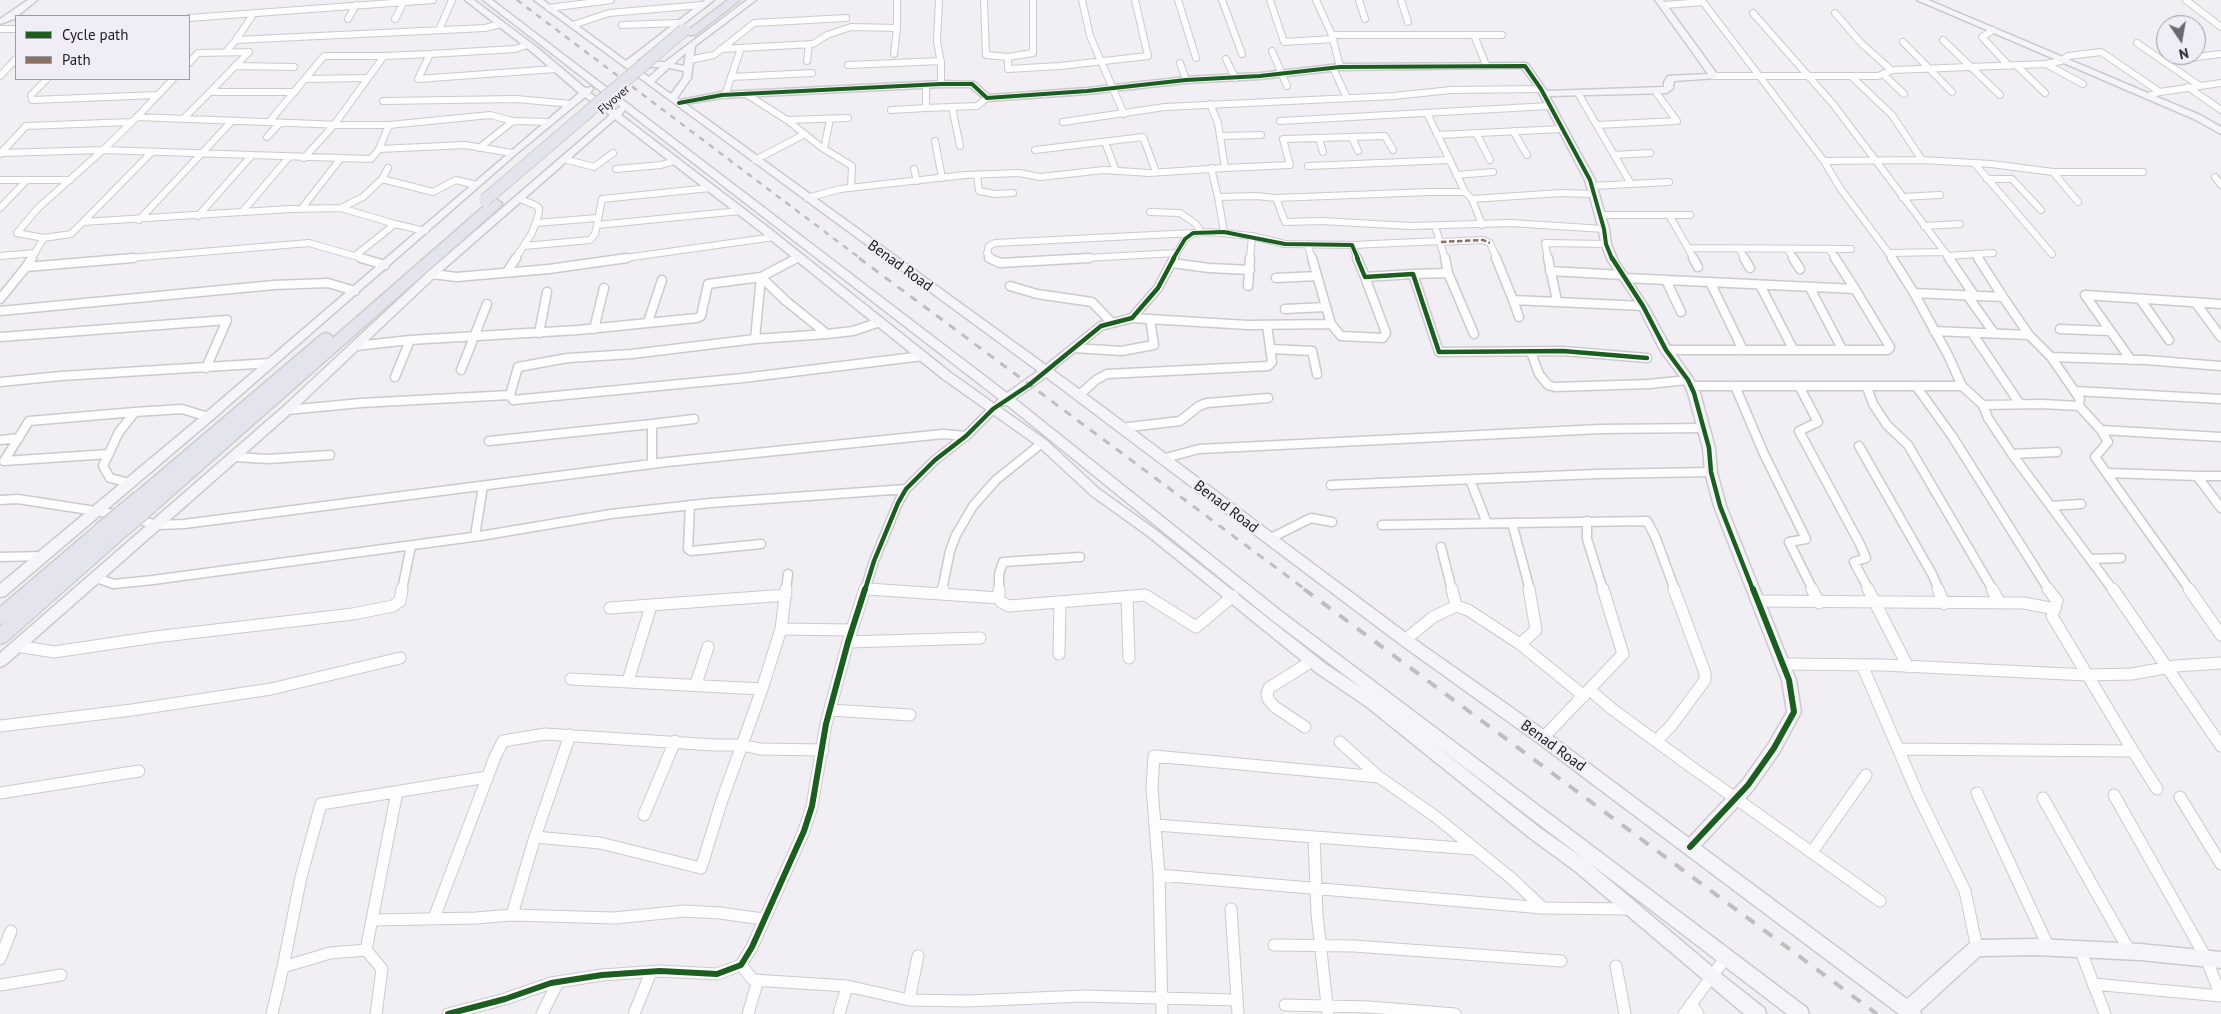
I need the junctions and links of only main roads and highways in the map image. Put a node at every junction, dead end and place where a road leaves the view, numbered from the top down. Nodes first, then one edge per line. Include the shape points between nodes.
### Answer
1 (721, 0) edge
2 (735, 0) edge
3 (490, 202) junction
4 (106, 535) junction
5 (0, 617) edge
6 (0, 637) edge

1 - 3 highway, Flyover, bridge
2 - 3 highway, Flyover via 691,33
3 - 4 highway, bridge
4 - 5 highway
4 - 6 highway

